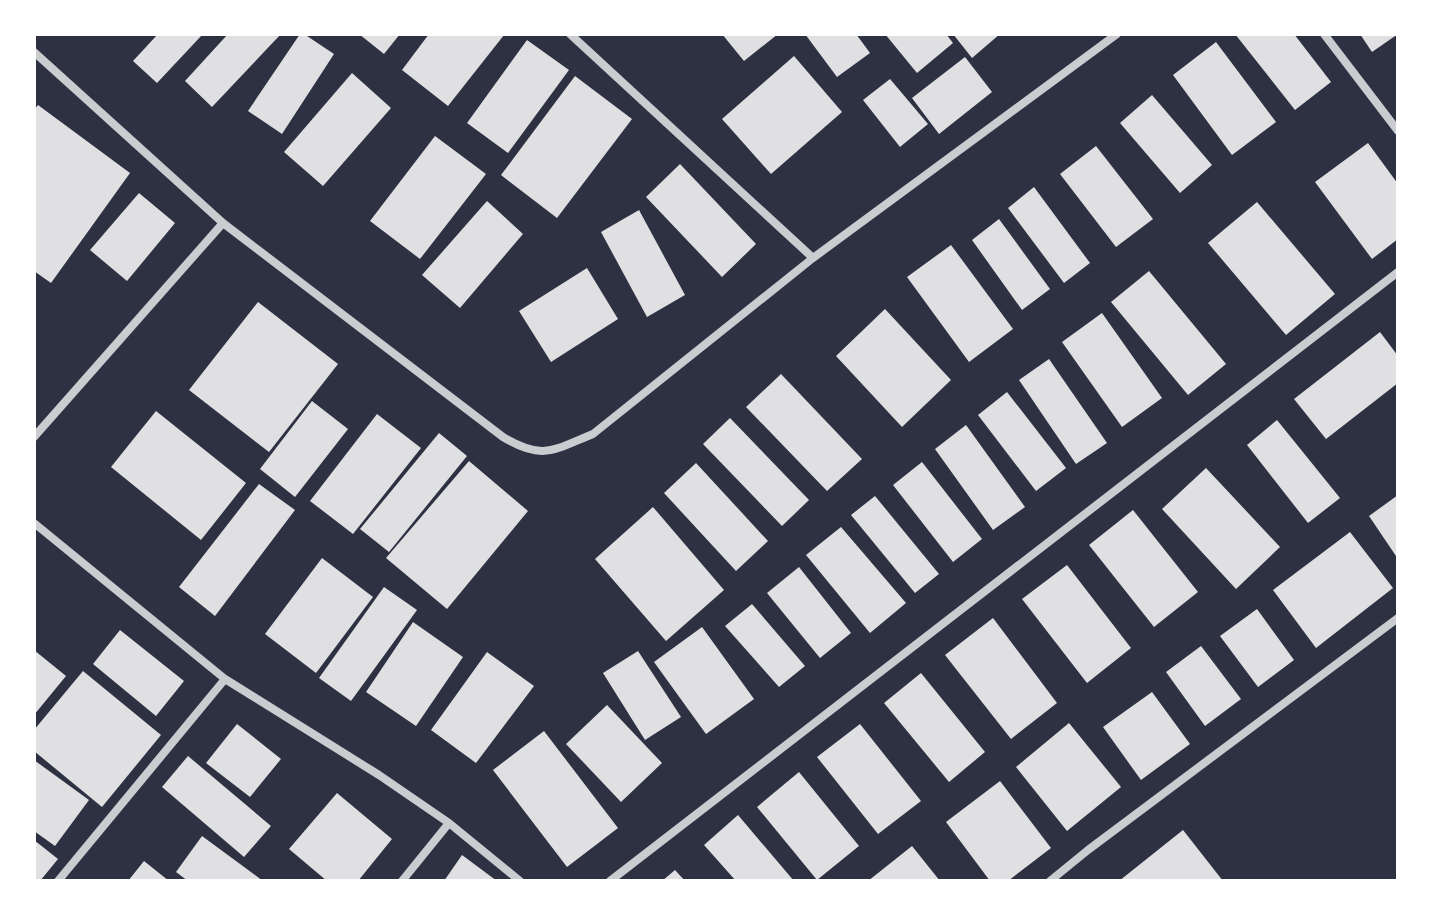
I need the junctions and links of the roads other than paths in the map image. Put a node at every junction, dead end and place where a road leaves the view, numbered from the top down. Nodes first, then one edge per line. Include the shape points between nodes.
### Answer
1 (571, 34) edge
2 (1117, 34) edge
3 (1324, 34) edge
4 (34, 52) edge
5 (1398, 131) edge
6 (223, 223) junction
7 (813, 258) junction
8 (1398, 272) edge
9 (34, 437) edge
10 (34, 523) edge
11 (1398, 618) edge
12 (225, 679) junction
13 (449, 823) junction
14 (58, 881) edge
15 (402, 881) edge
16 (520, 881) edge
17 (610, 881) edge
18 (1050, 881) edge

1 - 7 street
2 - 7 street
3 - 5 street
4 - 6 street
6 - 7 street via 503,437 536,451 551,451 593,434
6 - 9 street
8 - 17 street
10 - 12 street
11 - 18 street
12 - 13 street
12 - 14 street
13 - 15 street
13 - 16 street

